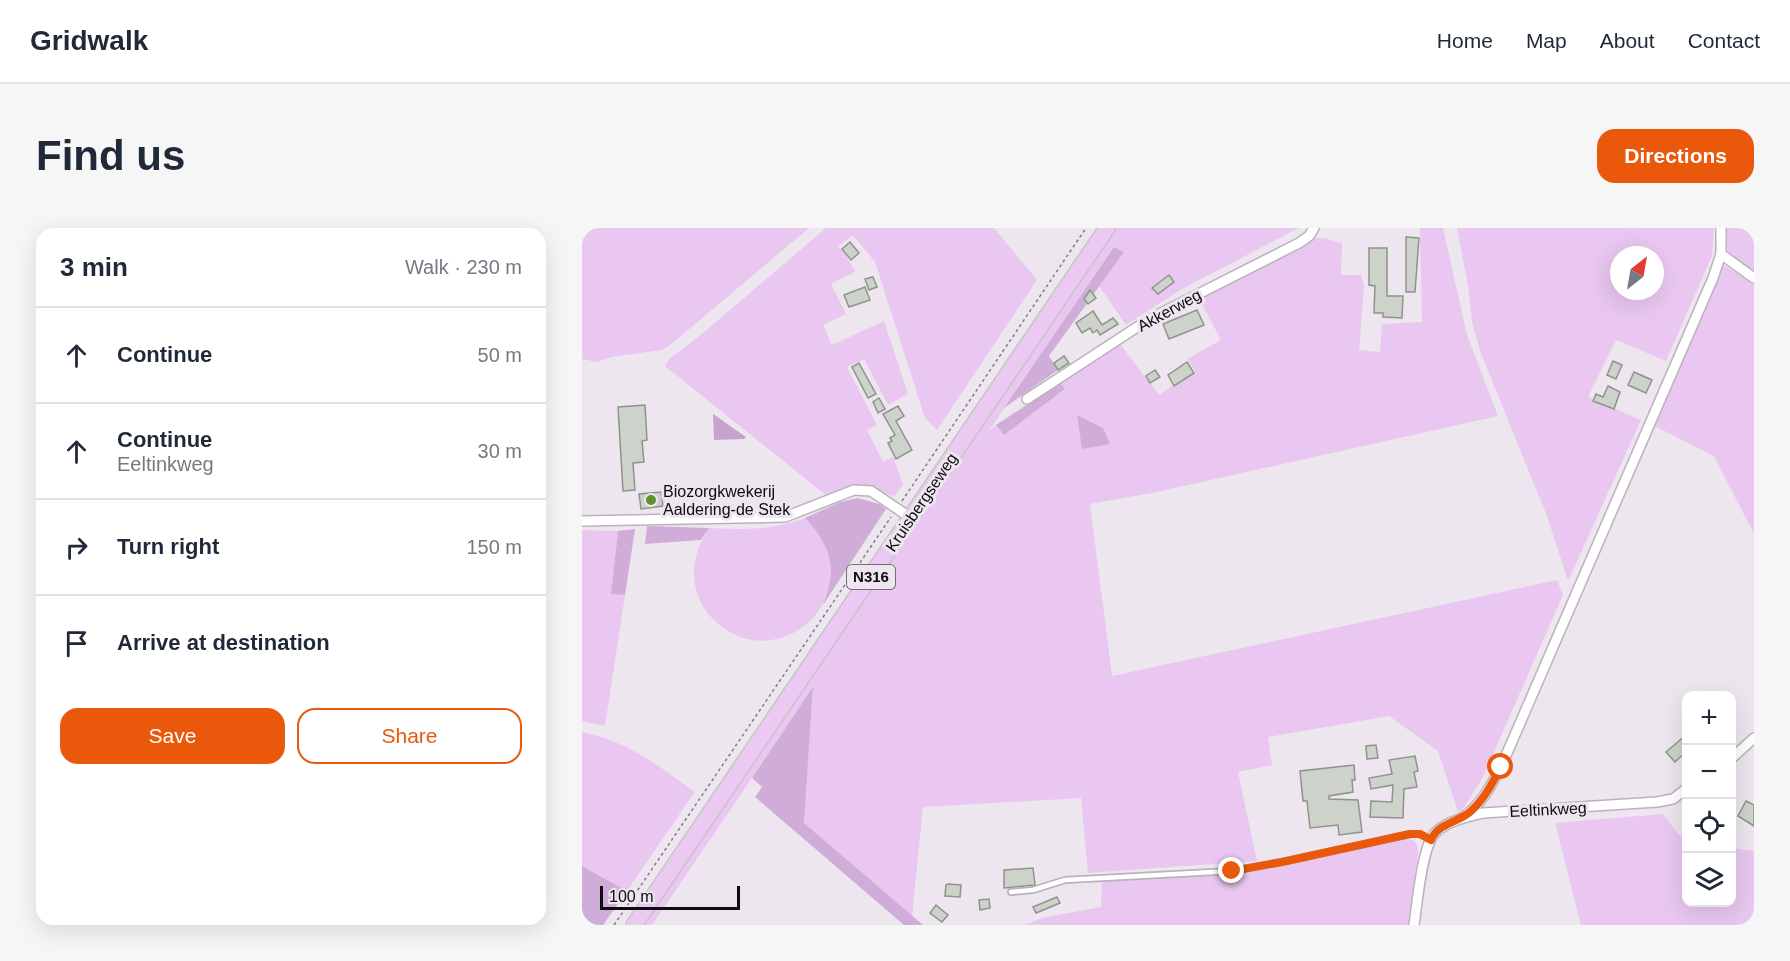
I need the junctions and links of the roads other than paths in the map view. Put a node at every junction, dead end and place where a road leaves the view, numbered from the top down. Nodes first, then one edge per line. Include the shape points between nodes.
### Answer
1 (1107, 228) edge
2 (1314, 228) edge
3 (1721, 228) edge
4 (1721, 254) junction
5 (1754, 278) edge
6 (1027, 399) dead end
7 (911, 518) junction
8 (582, 520) edge
9 (1754, 738) edge
10 (1736, 754) edge
11 (1682, 792) edge
12 (1463, 818) junction
13 (1431, 840) junction
14 (1011, 892) dead end
15 (634, 925) edge
16 (1414, 925) edge

1 - 7 main road, Kruisbergseweg / N316
2 - 6 street, Akkerweg via 1299,243 1151,318
3 - 4 street
4 - 5 street
4 - 12 street via 1501,767 1485,795
7 - 8 street via 871,491 854,489 785,517
7 - 15 main road, Kruisbergseweg / N316
9 - 10 street
11 - 12 street, Eeltinkweg via 1673,799 1657,802 1483,813
12 - 13 street, Eeltinkweg via 1441,828
13 - 14 lane via 1410,834 1232,871 1065,880
13 - 16 street via 1425,853

